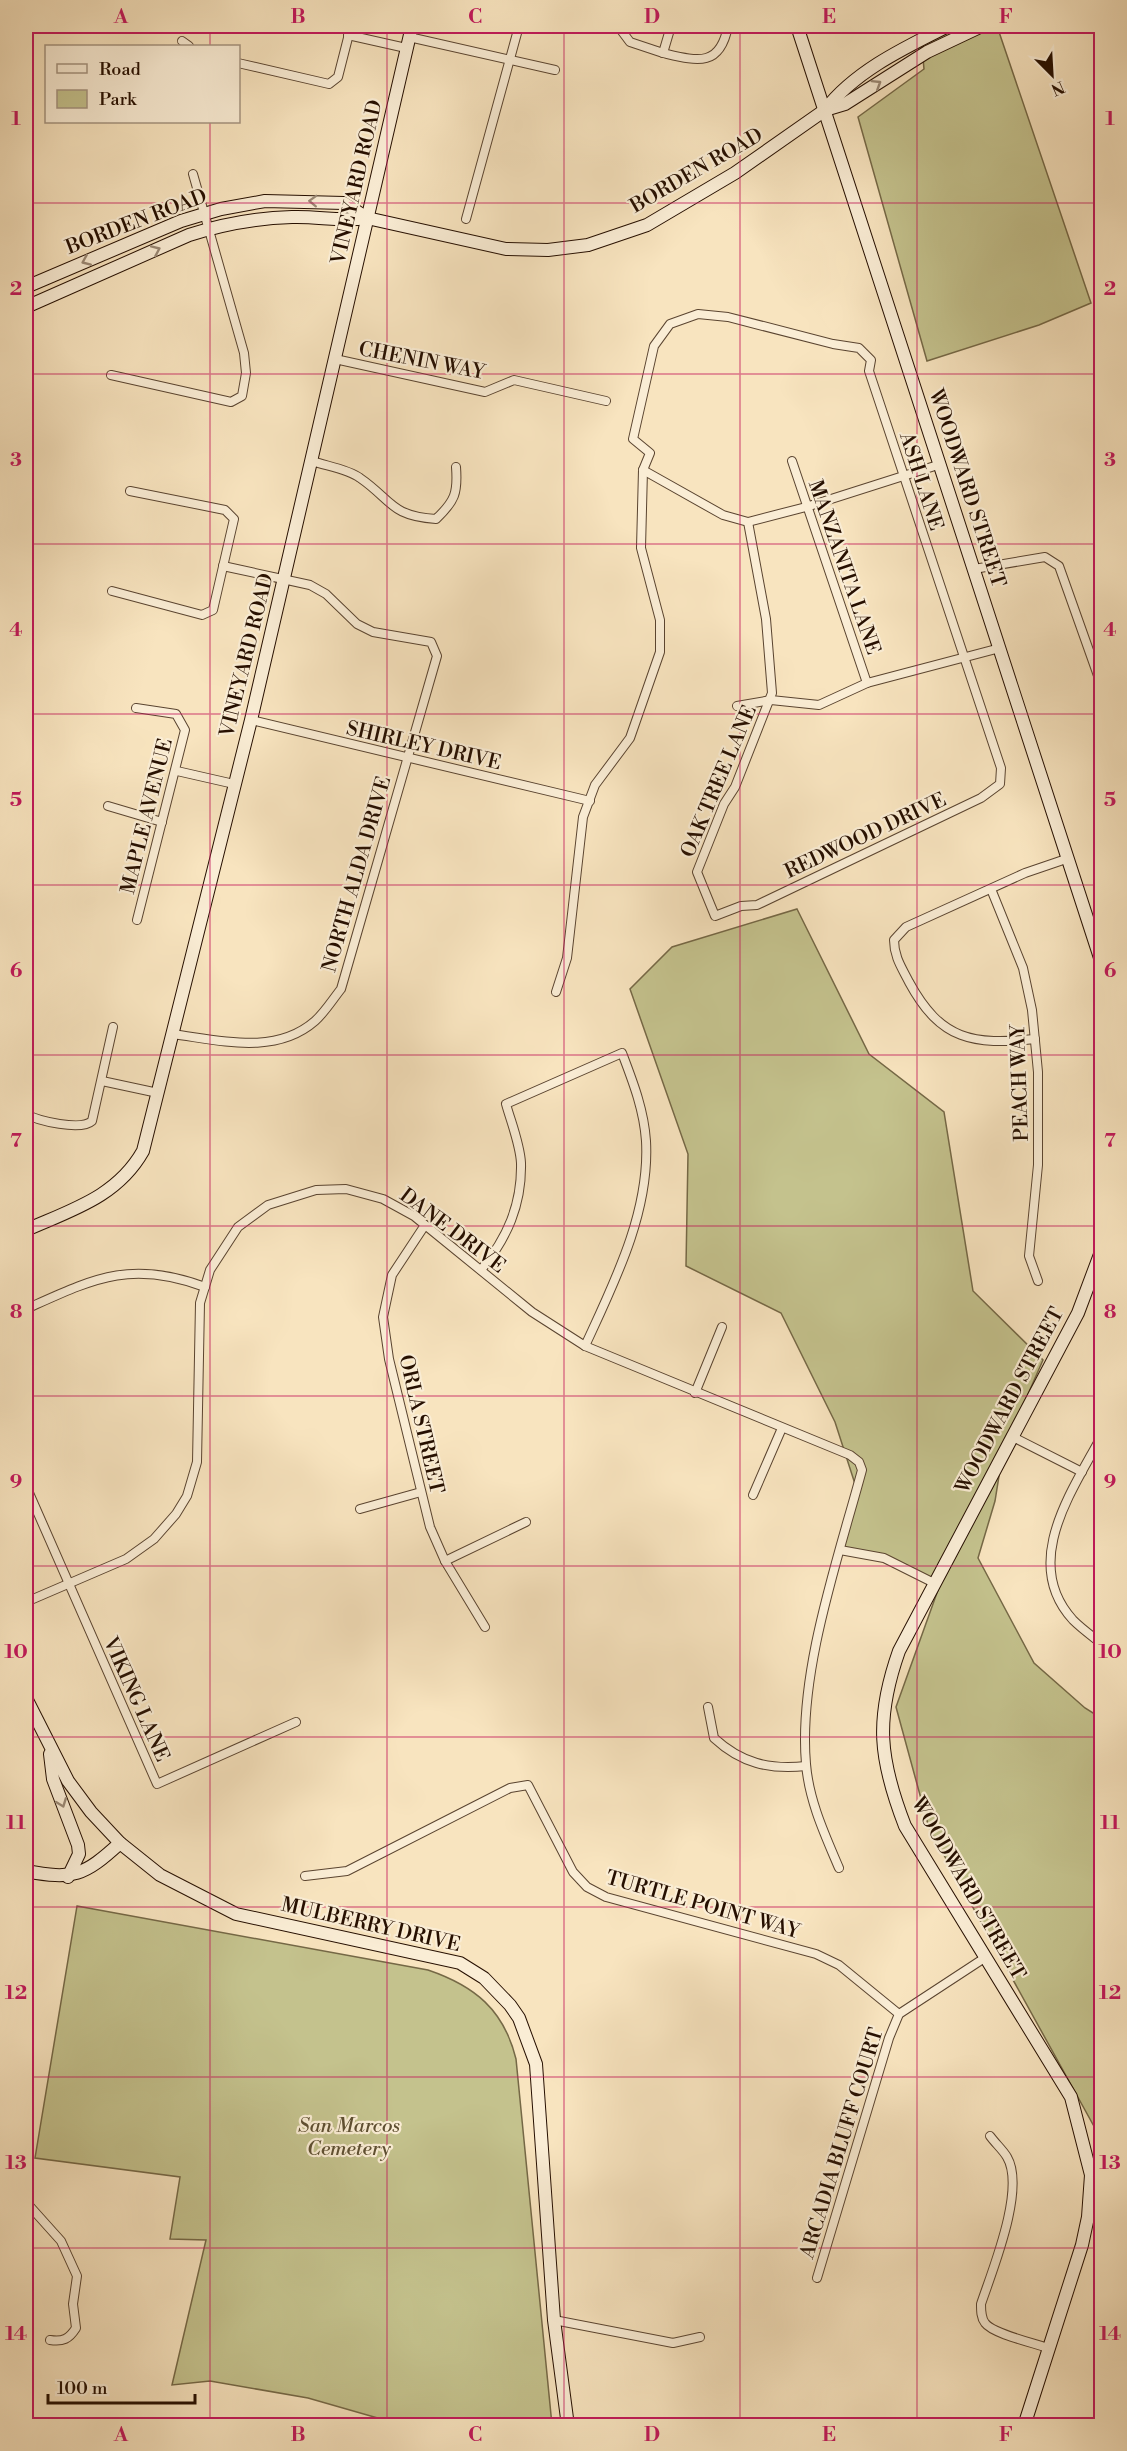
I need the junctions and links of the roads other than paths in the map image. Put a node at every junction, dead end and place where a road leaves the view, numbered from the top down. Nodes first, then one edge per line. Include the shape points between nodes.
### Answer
1 (519, 26) edge
2 (622, 26) edge
3 (671, 26) edge
4 (728, 26) edge
5 (797, 26) edge
6 (948, 26) edge
7 (982, 26) edge
8 (350, 30) edge
9 (409, 37) edge
10 (663, 53) junction
11 (510, 60) junction
12 (240, 63) edge
13 (555, 70) dead end
14 (825, 110) junction
15 (193, 174) dead end
16 (205, 213) junction
17 (367, 218) junction
18 (466, 219) dead end
19 (210, 228) junction
20 (26, 287) edge
21 (26, 307) edge
22 (335, 359) junction
23 (111, 375) dead end
24 (606, 401) dead end
25 (312, 461) junction
26 (792, 461) dead end
27 (941, 464) junction
28 (456, 467) dead end
29 (644, 470) junction
30 (902, 475) junction
31 (130, 491) dead end
32 (806, 507) junction
33 (748, 522) junction
34 (223, 566) junction
35 (974, 569) junction
36 (285, 579) junction
37 (112, 591) dead end
38 (1000, 648) junction
39 (965, 657) junction
40 (867, 683) junction
41 (1101, 687) edge
42 (771, 700) junction
43 (737, 706) dead end
44 (136, 708) dead end
45 (251, 720) junction
46 (406, 757) junction
47 (177, 771) junction
48 (234, 784) junction
49 (1000, 784) joint
50 (590, 801) junction
51 (108, 806) dead end
52 (162, 822) junction
53 (1069, 858) junction
54 (991, 889) junction
55 (741, 906) joint
56 (137, 920) dead end
57 (1101, 964) edge
58 (556, 992) dead end
59 (113, 1027) dead end
60 (172, 1034) junction
61 (1035, 1039) junction
62 (102, 1081) junction
63 (158, 1093) junction
64 (26, 1114) edge
65 (425, 1225) junction
66 (26, 1230) edge
67 (1101, 1249) edge
68 (481, 1270) junction
69 (1038, 1281) dead end
70 (205, 1287) junction
71 (26, 1308) edge
72 (722, 1327) dead end
73 (585, 1346) junction
74 (695, 1393) junction
75 (782, 1428) junction
76 (1101, 1435) edge
77 (1011, 1436) junction
78 (1082, 1473) junction
79 (26, 1486) edge
80 (421, 1492) junction
81 (753, 1495) dead end
82 (360, 1509) dead end
83 (526, 1522) dead end
84 (840, 1550) junction
85 (445, 1561) junction
86 (934, 1583) junction
87 (68, 1584) junction
88 (26, 1602) edge
89 (485, 1627) dead end
90 (1101, 1644) edge
91 (26, 1698) edge
92 (708, 1707) dead end
93 (296, 1722) dead end
94 (49, 1746) junction
95 (806, 1766) junction
96 (120, 1844) junction
97 (839, 1868) dead end
98 (26, 1871) edge
99 (305, 1876) dead end
100 (68, 1877) junction
101 (986, 1957) junction
102 (899, 2014) junction
103 (990, 2136) dead end
104 (26, 2202) edge
105 (1088, 2217) junction
106 (1101, 2219) edge
107 (817, 2278) dead end
108 (554, 2320) junction
109 (700, 2337) dead end
110 (50, 2340) dead end
111 (1048, 2348) junction
112 (568, 2426) edge
113 (1024, 2426) edge

1 - 11 street
2 - 10 street via 630,42
3 - 10 street
4 - 10 street via 722,47 705,59
5 - 14 street, WOODWARD STREET
6 - 14 street via 840,91
14 -> 7 street, BORDEN ROAD via 845,104 927,52
8 - 9 street
8 - 12 street via 338,77 329,84
9 - 11 street
9 - 17 street, VINEYARD ROAD
11 - 13 street
11 - 18 street
14 - 17 street, BORDEN ROAD via 735,173 647,225 588,245 548,250 506,249
14 - 27 street, WOODWARD STREET
15 - 16 street
17 -> 16 street, BORDEN ROAD via 345,203 321,201 265,201
16 - 19 street
16 -> 20 street, BORDEN ROAD
17 - 19 street, BORDEN ROAD via 343,221 292,217
17 - 22 street, VINEYARD ROAD
21 -> 19 street, BORDEN ROAD
19 - 23 street via 244,353 242,396 231,402
22 - 24 street, CHENIN WAY via 485,392 514,380
22 - 25 street, VINEYARD ROAD
25 - 28 street via 359,477 394,509 436,519 449,506 458,488
25 - 36 street, VINEYARD ROAD
26 - 32 street, MANZANITA LANE
27 - 30 street
27 - 35 street, WOODWARD STREET
29 - 30 street, ASH LANE via 650,453 633,439 654,346 670,324 698,314 728,317 859,348 871,360 869,371
29 - 33 street via 723,515
29 - 50 street via 641,548 660,620 660,652 630,738 595,785
30 - 32 street
30 - 39 street, ASH LANE
31 - 34 street via 225,510 234,519
32 - 33 street
32 - 40 street, MANZANITA LANE
33 - 42 street, OAK TREE LANE via 766,619
34 - 36 street
34 - 37 street via 213,610 202,615
35 - 38 street, WOODWARD STREET
35 - 41 street via 1045,557 1059,566
36 - 45 street, VINEYARD ROAD
36 - 46 street, NORTH ALDA DRIVE via 326,594 357,624 373,633 430,642 437,656
38 - 39 street
38 - 53 street, WOODWARD STREET
39 - 40 street
39 - 49 street, ASH LANE via 1001,768
40 - 42 street via 819,705
42 - 43 street
42 - 55 street, OAK TREE LANE via 697,872 715,916
44 - 47 street, MAPLE AVENUE via 176,714 182,721 185,730
45 - 46 street, SHIRLEY DRIVE
45 - 48 street, VINEYARD ROAD
46 - 50 street, SHIRLEY DRIVE
46 - 60 street, NORTH ALDA DRIVE via 341,989 315,1021 267,1043
47 - 48 street
47 - 52 street, MAPLE AVENUE
48 - 60 street, VINEYARD ROAD
49 - 55 street, REDWOOD DRIVE via 981,798 757,905
50 - 58 street via 583,817 567,958
51 - 52 street
52 - 56 street, MAPLE AVENUE
53 - 54 street
53 - 57 street, WOODWARD STREET
54 - 61 street, PEACH WAY via 1023,968
54 - 61 street via 906,927 894,940 894,953 922,1006 945,1029 964,1039
59 - 62 street
60 - 63 street, VINEYARD ROAD
61 - 69 street, PEACH WAY via 1038,1165 1029,1256
62 - 63 street
62 - 64 street via 92,1121 79,1127
63 - 66 street, VINEYARD ROAD via 142,1152 127,1175 106,1192
65 - 68 street, DANE DRIVE
65 - 70 street, DANE DRIVE via 383,1199 346,1189 315,1190 284,1198 238,1227 210,1270
65 - 80 street, ORLA STREET via 392,1275 383,1317 388,1359
67 - 77 street, WOODWARD STREET via 1078,1313
68 - 73 street, DANE DRIVE via 532,1312
68 - 73 street via 511,1226 518,1201 521,1162 506,1104 622,1053 638,1096 646,1139 646,1173 618,1274
70 - 71 street via 160,1274 119,1274 88,1281
70 - 87 street, DANE DRIVE via 200,1303 197,1462 187,1496 154,1539 126,1559
72 - 74 street
73 - 74 street, DANE DRIVE
74 - 75 street, DANE DRIVE
75 - 81 street
75 - 84 street, DANE DRIVE via 859,1462 862,1470
76 - 78 street
77 - 78 street
77 - 86 street, WOODWARD STREET
78 - 90 street via 1053,1532 1049,1566 1061,1602 1073,1620
79 - 87 street, VIKING LANE
80 - 82 street
80 - 85 street, ORLA STREET
83 - 85 street
84 - 86 street via 884,1558
84 - 95 street, DANE DRIVE via 805,1710
85 - 89 street, ORLA STREET
86 - 101 street, WOODWARD STREET via 899,1651 886,1687 884,1758 889,1785 905,1826
87 - 88 street, DANE DRIVE
87 - 93 street, VIKING LANE via 157,1784
91 - 94 street, MULBERRY DRIVE
92 - 95 street via 714,1738 740,1758 783,1768
94 - 96 street, MULBERRY DRIVE via 68,1781
94 -> 100 street via 52,1779 78,1845 79,1854
95 - 97 street, DANE DRIVE via 817,1815
96 - 100 street via 93,1868
96 - 108 street, MULBERRY DRIVE via 160,1875 236,1914 460,1963 484,1978 510,2005 536,2064
98 - 100 street
99 - 102 street, TURTLE POINT WAY via 347,1871 510,1788 528,1785 573,1872 587,1887 606,1897 816,1954 839,1965
101 - 102 street, ARCADIA BLUFF COURT
101 - 105 street, WOODWARD STREET via 1071,2097 1091,2175
102 - 107 street, ARCADIA BLUFF COURT
103 - 111 street via 1008,2159 1013,2189 981,2316 993,2330
104 - 110 street via 61,2241 77,2276 73,2304 76,2328 69,2338
105 - 106 street
105 - 111 street, WOODWARD STREET
108 - 109 street via 674,2343
108 - 112 street, MULBERRY DRIVE
111 - 113 street, WOODWARD STREET

